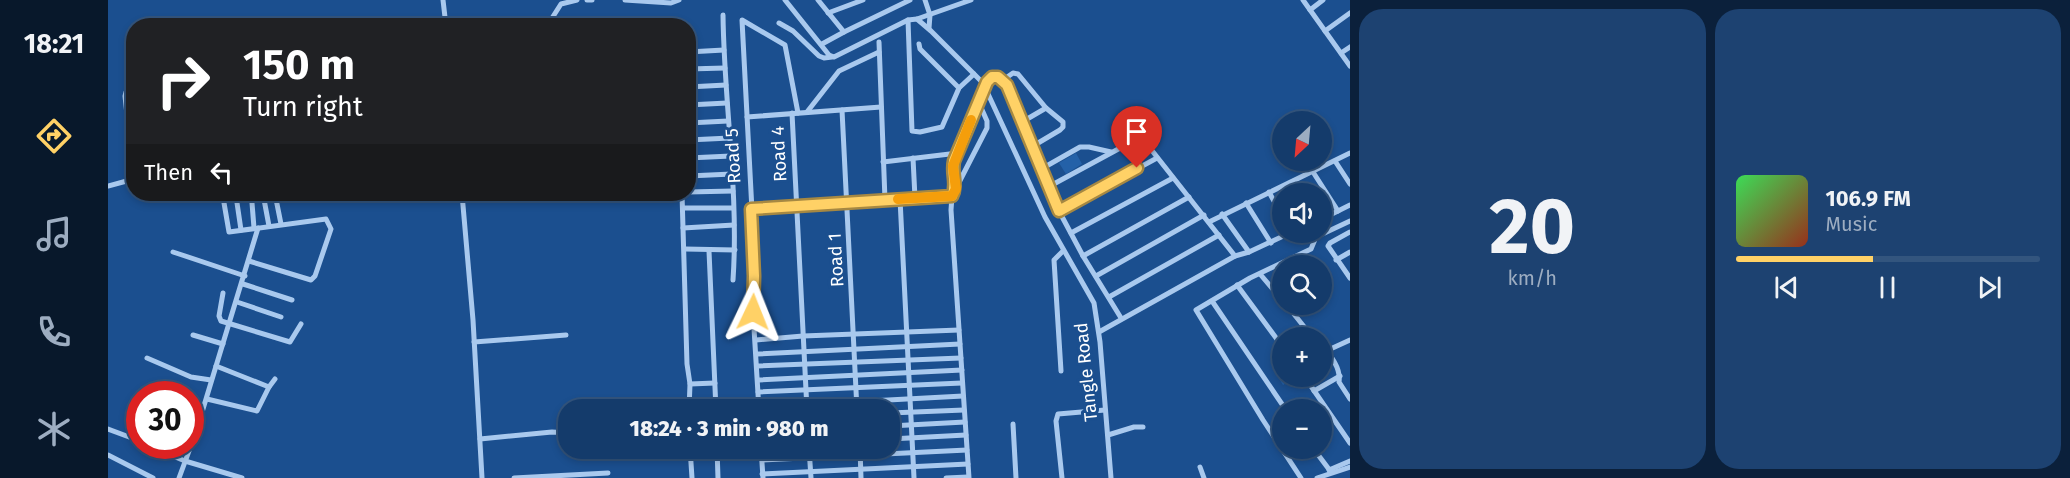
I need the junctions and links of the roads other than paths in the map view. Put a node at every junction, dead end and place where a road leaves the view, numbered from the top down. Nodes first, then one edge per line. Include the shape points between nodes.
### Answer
1 (443, 0) edge
2 (577, 0) edge
3 (587, 0) edge
4 (592, 0) edge
5 (625, 0) edge
6 (679, 0) edge
7 (785, 0) edge
8 (818, 0) edge
9 (863, 0) edge
10 (910, 0) edge
11 (925, 0) edge
12 (971, 0) edge
13 (1303, 0) edge
14 (1323, 0) edge
15 (902, 2) edge
16 (1310, 10) junction
17 (828, 13) junction
18 (1350, 13) edge
19 (723, 15) dead end
20 (930, 15) junction
21 (445, 18) edge
22 (552, 18) edge
23 (917, 19) junction
24 (908, 20) junction
25 (779, 23) dead end
26 (929, 28) junction
27 (1325, 31) junction
28 (844, 32) junction
29 (820, 42) junction
30 (879, 42) dead end
31 (919, 44) dead end
32 (1350, 47) edge
33 (724, 50) junction
34 (812, 50) junction
35 (696, 52) edge
36 (879, 52) junction
37 (1341, 53) junction
38 (832, 57) junction
39 (1350, 66) edge
40 (725, 68) junction
41 (696, 69) edge
42 (974, 74) junction
43 (1003, 80) junction
44 (726, 86) junction
45 (696, 87) edge
46 (959, 88) junction
47 (985, 89) junction
48 (727, 103) junction
49 (978, 103) junction
50 (696, 105) edge
51 (881, 107) junction
52 (1046, 108) junction
53 (842, 110) junction
54 (807, 112) junction
55 (795, 113) junction
56 (747, 117) junction
57 (728, 121) junction
58 (1022, 122) junction
59 (696, 123) edge
60 (1128, 123) dead end
61 (730, 138) junction
62 (696, 140) edge
63 (1135, 140) junction
64 (1033, 146) junction
65 (1111, 152) junction
66 (958, 153) junction
67 (1350, 153) edge
68 (730, 156) junction
69 (696, 158) edge
70 (913, 158) junction
71 (1157, 158) junction
72 (1335, 161) junction
73 (883, 162) junction
74 (1043, 168) junction
75 (1313, 172) junction
76 (732, 174) junction
77 (696, 176) edge
78 (1173, 178) junction
79 (126, 181) edge
80 (1290, 183) edge
81 (1350, 184) edge
82 (108, 186) edge
83 (1050, 186) junction
84 (956, 189) junction
85 (733, 191) junction
86 (1272, 191) edge
87 (696, 192) edge
88 (1269, 192) junction
89 (952, 196) junction
90 (1189, 197) junction
91 (915, 198) junction
92 (1272, 198) edge
93 (900, 199) junction
94 (885, 200) junction
95 (224, 201) edge
96 (237, 201) edge
97 (264, 201) edge
98 (276, 201) edge
99 (463, 201) edge
100 (682, 201) edge
101 (252, 203) dead end
102 (1246, 203) junction
103 (848, 204) junction
104 (1350, 205) edge
105 (797, 207) junction
106 (683, 208) junction
107 (733, 208) junction
108 (751, 209) junction
109 (1059, 211) junction
110 (1338, 211) junction
111 (1222, 214) junction
112 (1332, 214) edge
113 (1204, 215) junction
114 (1350, 221) edge
115 (1209, 222) junction
116 (281, 224) junction
117 (734, 225) junction
118 (268, 226) junction
119 (256, 228) junction
120 (683, 228) junction
121 (241, 230) junction
122 (1350, 232) edge
123 (1071, 233) junction
124 (1219, 236) junction
125 (1271, 243) joint
126 (685, 249) junction
127 (735, 250) junction
128 (709, 251) junction
129 (1063, 251) junction
130 (173, 252) dead end
131 (1249, 252) junction
132 (1350, 252) edge
133 (1301, 255) edge
134 (1083, 256) junction
135 (1235, 256) junction
136 (1336, 260) junction
137 (249, 261) junction
138 (1272, 269) edge
139 (1260, 274) junction
140 (245, 276) junction
141 (1096, 276) junction
142 (1350, 278) edge
143 (733, 280) dead end
144 (243, 284) junction
145 (1238, 285) junction
146 (1272, 288) edge
147 (223, 293) dead end
148 (1109, 297) junction
149 (292, 300) dead end
150 (1212, 301) junction
151 (237, 302) junction
152 (1295, 315) edge
153 (281, 317) dead end
154 (1121, 318) junction
155 (230, 324) junction
156 (301, 324) dead end
157 (1304, 327) edge
158 (959, 330) junction
159 (1099, 332) junction
160 (1272, 332) edge
161 (908, 333) junction
162 (193, 335) dead end
163 (854, 335) junction
164 (566, 336) dead end
165 (803, 336) junction
166 (756, 340) junction
167 (1350, 340) edge
168 (474, 342) junction
169 (223, 344) junction
170 (960, 344) junction
171 (909, 346) junction
172 (1332, 348) edge
173 (855, 349) junction
174 (803, 351) junction
175 (757, 354) junction
176 (147, 358) dead end
177 (961, 358) junction
178 (1332, 359) edge
179 (909, 360) junction
180 (855, 361) junction
181 (804, 364) junction
182 (216, 366) junction
183 (757, 366) junction
184 (962, 370) junction
185 (1061, 371) dead end
186 (910, 372) junction
187 (856, 374) junction
188 (1340, 376) junction
189 (805, 377) junction
190 (275, 379) dead end
191 (212, 380) junction
192 (759, 380) junction
193 (962, 382) junction
194 (715, 383) junction
195 (690, 384) junction
196 (911, 385) junction
197 (269, 387) junction
198 (1311, 387) edge
199 (856, 388) junction
200 (806, 391) junction
201 (1314, 391) junction
202 (758, 392) junction
203 (963, 396) junction
204 (911, 398) junction
205 (207, 399) junction
206 (689, 399) edge
207 (716, 399) edge
208 (758, 399) edge
209 (806, 399) edge
210 (857, 399) edge
211 (893, 399) edge
212 (1279, 399) edge
213 (1350, 399) edge
214 (964, 410) junction
215 (1105, 410) junction
216 (911, 411) junction
217 (900, 412) edge
218 (965, 422) junction
219 (912, 424) junction
220 (1013, 424) dead end
221 (900, 425) edge
222 (1143, 427) dead end
223 (108, 429) edge
224 (558, 432) edge
225 (966, 435) junction
226 (1108, 435) junction
227 (126, 436) edge
228 (913, 438) junction
229 (480, 439) junction
230 (900, 439) edge
231 (1350, 443) edge
232 (967, 450) junction
233 (900, 452) edge
234 (914, 452) junction
235 (108, 455) edge
236 (180, 459) edge
237 (691, 459) edge
238 (717, 459) edge
239 (778, 459) edge
240 (810, 459) edge
241 (860, 459) edge
242 (1321, 459) edge
243 (762, 460) joint
244 (185, 461) junction
245 (1350, 461) edge
246 (968, 464) junction
247 (914, 466) junction
248 (1200, 467) dead end
249 (1350, 467) edge
250 (860, 470) junction
251 (1330, 471) junction
252 (608, 473) dead end
253 (811, 475) edge
254 (762, 476) edge
255 (968, 477) edge
256 (153, 478) edge
257 (179, 478) edge
258 (242, 478) edge
259 (482, 478) edge
260 (513, 478) edge
261 (692, 478) edge
262 (718, 478) edge
263 (861, 478) edge
264 (915, 478) edge
265 (946, 478) edge
266 (1016, 478) edge
267 (1062, 478) edge
268 (1111, 478) edge
269 (1204, 478) edge
270 (1301, 478) edge
271 (1317, 478) edge

1 - 21 street
2 - 22 street via 561,4
3 - 4 street
5 - 6 street
7 - 29 street
8 - 17 street
9 - 17 street
10 - 15 street
11 - 20 street
12 - 20 street
13 - 16 street
14 - 16 street
15 - 28 street
16 - 27 street
17 - 28 street
18 - 27 street
19 - 33 street
20 - 23 street
20 - 26 street
23 - 24 street
23 - 26 street, Tangle Road
24 - 38 street
24 - 46 street via 912,131 942,127
25 - 34 street via 793,30
26 - 42 street, Tangle Road
27 - 37 street
28 - 29 street
29 - 34 street
29 - 38 street
30 - 36 street
31 - 46 street
32 - 37 street
33 - 35 street
33 - 40 street
34 - 38 street via 821,58
36 - 51 street
36 - 54 street via 839,71
37 - 39 street
40 - 41 street
40 - 44 street
42 - 46 street
42 - 47 street, Tangle Road
43 - 47 street via 992,77
43 - 52 street via 1013,73 1018,75
43 - 58 street
44 - 45 street
44 - 48 street
47 - 49 street
47 - 129 street, Tangle Road
48 - 50 street
48 - 57 street
49 - 66 street
49 - 84 street via 988,126
51 - 53 street
51 - 73 street
52 - 58 street
52 - 64 street via 1063,125
53 - 54 street
53 - 103 street, Road 1
54 - 55 street
55 - 56 street
55 - 56 street, Road 5 via 785,45 743,20
55 - 105 street, Road 4
56 - 108 street, Road 5
57 - 59 street
57 - 61 street
58 - 64 street
60 - 63 street
61 - 62 street
61 - 68 street
63 - 65 street
63 - 71 street via 1146,143
64 - 74 street
65 - 74 street via 1080,147
65 - 83 street
66 - 70 street
66 - 84 street via 953,169
67 - 72 street
68 - 69 street
68 - 76 street
70 - 73 street
70 - 91 street
71 - 78 street
71 - 109 street
72 - 75 street
72 - 81 street
73 - 94 street
74 - 83 street
75 - 80 street
75 - 110 street
76 - 77 street
76 - 85 street
78 - 90 street
78 - 123 street
79 - 82 street
83 - 109 street
84 - 89 street
85 - 87 street
85 - 107 street
86 - 88 street
88 - 92 street
88 - 102 street
89 - 91 street
89 - 158 street
90 - 113 street
90 - 134 street
91 - 93 street
93 - 94 street
93 - 161 street
94 - 103 street
95 - 121 street via 228,231
96 - 121 street
97 - 118 street
98 - 116 street
99 - 168 street
100 - 106 street
101 - 119 street
102 - 111 street
102 - 125 street
103 - 105 street
103 - 163 street, Road 1
104 - 110 street
105 - 108 street
105 - 165 street, Road 4
106 - 107 street
106 - 120 street
107 - 117 street
108 - 166 street, Road 5
109 - 123 street
110 - 112 street
111 - 115 street
111 - 131 street
113 - 115 street
113 - 141 street
114 - 133 street via 1316,237 1311,249
115 - 124 street
116 - 118 street
116 - 137 street via 328,221 330,235 313,279
117 - 120 street
117 - 127 street
118 - 119 street
119 - 121 street
119 - 137 street
120 - 126 street
122 - 136 street via 1328,246
123 - 134 street
124 - 135 street
124 - 148 street
125 - 131 street
126 - 128 street
126 - 195 street
127 - 128 street
127 - 143 street
128 - 194 street
129 - 159 street, Tangle Road via 1094,303
129 - 185 street via 1054,260
130 - 140 street
131 - 135 street
132 - 136 street
134 - 141 street
135 - 154 street
136 - 142 street
137 - 140 street
138 - 139 street
139 - 145 street
139 - 146 street
140 - 144 street
141 - 148 street
144 - 149 street
144 - 151 street
145 - 150 street
145 - 160 street
147 - 155 street via 219,318
148 - 154 street
150 - 212 street
150 - 270 street via 1196,310
151 - 153 street
151 - 155 street
152 - 157 street
154 - 159 street
155 - 156 street via 291,342
155 - 169 street
158 - 161 street
158 - 170 street
159 - 215 street, Tangle Road
161 - 163 street
161 - 171 street
162 - 169 street
163 - 165 street
163 - 173 street, Road 1
164 - 168 street
165 - 166 street
165 - 174 street, Road 4
166 - 175 street, Road 5
167 - 172 street
168 - 229 street
169 - 182 street
170 - 171 street
170 - 177 street
171 - 173 street
171 - 179 street
173 - 174 street
173 - 180 street, Road 1
174 - 175 street
174 - 181 street, Road 4
175 - 183 street, Road 5
176 - 191 street via 191,377
177 - 179 street
177 - 184 street
178 - 188 street
179 - 180 street
179 - 186 street
180 - 181 street
180 - 187 street, Road 1
181 - 183 street
181 - 189 street, Road 4
182 - 191 street
182 - 197 street
183 - 192 street, Road 5
184 - 186 street
184 - 193 street
186 - 187 street
186 - 196 street
187 - 189 street
187 - 199 street, Road 1
188 - 201 street
188 - 213 street via 1339,382
189 - 192 street
189 - 200 street, Road 4
190 - 197 street
191 - 205 street
192 - 202 street, Road 5
193 - 196 street
193 - 203 street
194 - 195 street
194 - 207 street
195 - 206 street
196 - 199 street
196 - 204 street
197 - 205 street via 257,411
198 - 201 street
199 - 200 street
199 - 210 street, Road 1
200 - 202 street
200 - 209 street, Road 4
201 - 231 street
202 - 208 street, Road 5
203 - 204 street
203 - 214 street
204 - 211 street
204 - 216 street
205 - 244 street
214 - 216 street
214 - 218 street
215 - 226 street, Tangle Road
215 - 267 street via 1058,414
216 - 217 street
216 - 219 street
218 - 219 street
218 - 225 street
219 - 221 street
219 - 228 street
220 - 266 street
222 - 226 street
223 - 227 street
224 - 229 street
225 - 228 street
225 - 232 street
226 - 268 street, Tangle Road
228 - 230 street
228 - 234 street
229 - 259 street
232 - 234 street
232 - 246 street
233 - 234 street
234 - 247 street
235 - 256 street
236 - 244 street
237 - 261 street
238 - 262 street
239 - 243 street
240 - 253 street
241 - 250 street
242 - 251 street
243 - 254 street
244 - 257 street
244 - 258 street
245 - 251 street
246 - 247 street
246 - 255 street
247 - 250 street
247 - 264 street
248 - 269 street
249 - 251 street
250 - 253 street
250 - 263 street
251 - 271 street
252 - 260 street
253 - 254 street
255 - 265 street

